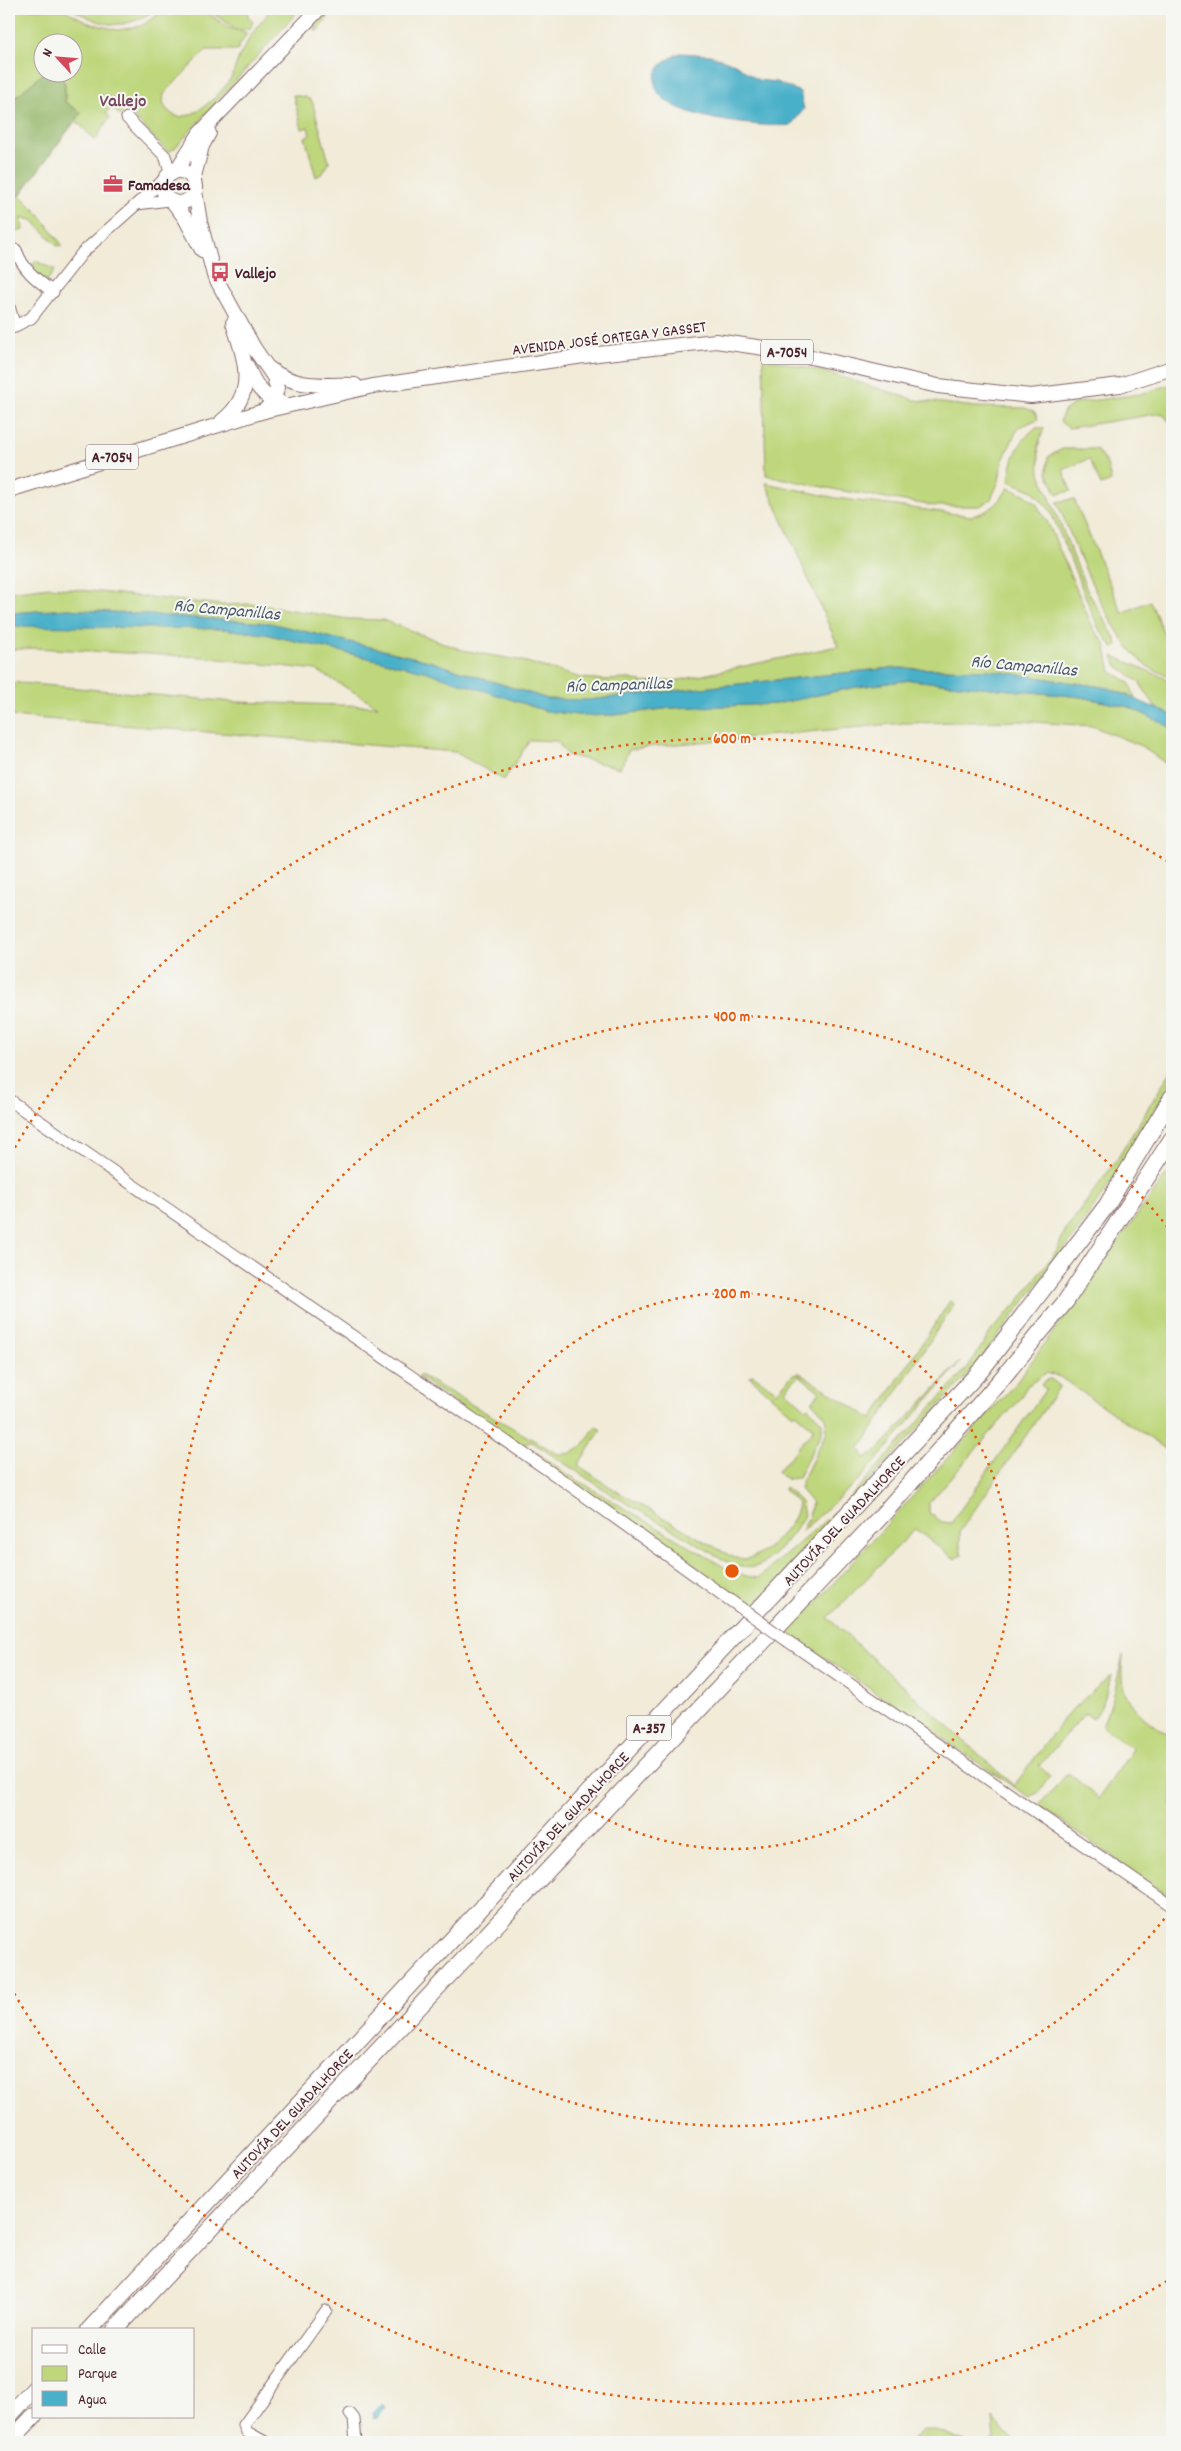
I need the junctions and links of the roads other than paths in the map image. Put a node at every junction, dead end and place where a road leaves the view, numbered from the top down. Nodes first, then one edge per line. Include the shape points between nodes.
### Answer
1 (319, 9) edge
2 (217, 116) junction
3 (127, 118) dead end
4 (169, 176) junction
5 (194, 183) junction
6 (171, 201) junction
7 (137, 204) junction
8 (12, 252) edge
9 (211, 267) junction
10 (53, 292) junction
11 (225, 298) junction
12 (9, 306) edge
13 (12, 328) edge
14 (243, 355) junction
15 (269, 368) junction
16 (1172, 368) edge
17 (373, 386) junction
18 (269, 406) junction
19 (216, 426) junction
20 (9, 490) edge
21 (1172, 1097) edge
22 (9, 1100) edge
23 (1172, 1139) edge
24 (1172, 1906) edge
25 (326, 2311) dead end
26 (91, 2328) edge
27 (117, 2328) edge
28 (32, 2391) edge
29 (350, 2414) dead end
30 (9, 2416) edge
31 (32, 2418) edge
32 (9, 2442) edge
33 (265, 2442) edge
34 (356, 2442) edge

1 - 2 main road
2 - 4 main road via 200,133
2 - 5 main road via 202,146
3 - 4 street via 165,156
4 - 5 main road via 183,172
4 - 6 main road via 164,189
4 - 7 street
5 - 6 main road via 193,194 187,201
5 - 9 main road
6 - 7 street
6 - 9 main road via 185,218
7 - 10 street via 84,252
8 - 10 street via 28,272
9 - 11 main road
10 - 13 street via 31,318
11 - 14 main road
11 - 15 main road
12 - 13 street
14 - 18 main road
14 - 19 main road via 245,392 233,412
15 - 17 main road, AVENIDA JOSÉ ORTEGA Y GASSET / A-7054 via 288,380 311,385
15 - 18 main road via 277,388
16 - 17 main road, AVENIDA JOSÉ ORTEGA Y GASSET / A-7054 via 1120,385 1031,396 938,386 785,351 716,341
17 - 18 main road, AVENIDA JOSÉ ORTEGA Y GASSET / A-7054
18 - 19 main road, AVENIDA JOSÉ ORTEGA Y GASSET / A-7054
19 - 20 main road, AVENIDA JOSÉ ORTEGA Y GASSET / A-7054
21 - 26 highway, AUTOVÍA DEL GUADALHORCE / A-357 via 1107,1205 983,1368
22 - 24 street, bridge via 568,1484 789,1642
23 - 27 highway, AUTOVÍA DEL GUADALHORCE / A-357 via 1066,1300 884,1513
25 - 33 street via 244,2425 247,2432
28 - 30 highway
29 - 34 street via 354,2419
31 - 32 highway

